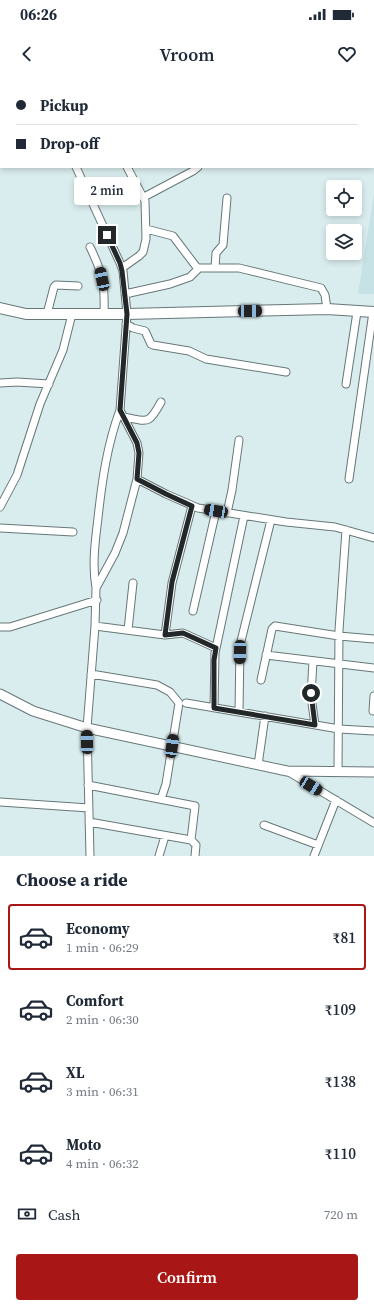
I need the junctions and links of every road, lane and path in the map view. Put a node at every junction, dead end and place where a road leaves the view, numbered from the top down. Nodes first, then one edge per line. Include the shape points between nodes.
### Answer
1 (76, 168) edge
2 (128, 168) edge
3 (197, 168) edge
4 (144, 197) junction
5 (227, 198) dead end
6 (146, 229) junction
7 (90, 247) dead end
8 (122, 268) junction
9 (215, 268) junction
10 (198, 269) junction
11 (78, 286) dead end
12 (125, 294) junction
13 (0, 308) edge
14 (327, 309) junction
15 (357, 312) junction
16 (373, 312) edge
17 (47, 314) junction
18 (72, 314) junction
19 (104, 314) junction
20 (127, 319) junction
21 (286, 372) dead end
22 (0, 383) edge
23 (49, 384) junction
24 (346, 384) dead end
25 (161, 402) dead end
26 (120, 410) junction
27 (123, 417) junction
28 (239, 440) dead end
29 (137, 479) junction
30 (349, 479) dead end
31 (192, 506) junction
32 (0, 507) edge
33 (216, 511) junction
34 (227, 513) junction
35 (244, 516) junction
36 (270, 520) junction
37 (0, 528) edge
38 (346, 530) junction
39 (73, 532) dead end
40 (374, 538) edge
41 (133, 583) dead end
42 (96, 588) junction
43 (97, 600) junction
44 (193, 611) dead end
45 (95, 626) junction
46 (0, 627) edge
47 (128, 630) junction
48 (165, 635) junction
49 (340, 636) junction
50 (374, 639) edge
51 (216, 648) junction
52 (266, 655) junction
53 (313, 661) junction
54 (339, 664) junction
55 (374, 668) edge
56 (91, 674) junction
57 (261, 680) dead end
58 (0, 694) edge
59 (374, 696) edge
60 (186, 703) dead end
61 (214, 708) junction
62 (373, 711) edge
63 (239, 712) junction
64 (265, 716) junction
65 (315, 725) junction
66 (87, 728) junction
67 (339, 730) junction
68 (374, 731) edge
69 (172, 746) junction
70 (258, 765) junction
71 (287, 771) junction
72 (338, 772) junction
73 (374, 772) edge
74 (88, 785) junction
75 (162, 799) junction
76 (336, 800) junction
77 (0, 802) edge
78 (89, 808) junction
79 (89, 822) junction
80 (374, 822) edge
81 (264, 825) dead end
82 (165, 836) junction
83 (191, 840) junction
84 (318, 845) junction
85 (90, 856) edge
86 (159, 856) edge
87 (195, 856) edge
88 (314, 856) edge

1 - 8 street
2 - 4 street
3 - 4 street
4 - 6 street
5 - 9 street via 223,245 216,253
6 - 8 street via 143,252
6 - 10 street via 173,236
7 - 19 street via 100,268 104,290
8 - 12 street
9 - 10 street
9 - 14 street via 242,268 316,286 321,288 325,295
10 - 12 street via 190,277 170,284
11 - 17 street via 54,287
12 - 20 street
13 - 17 main road via 26,314
14 - 15 main road
14 - 20 main road
15 - 16 main road
15 - 24 street
16 - 30 street
17 - 18 main road
18 - 19 main road
18 - 23 street via 63,350
19 - 20 main road
20 - 21 street via 133,328 145,331 153,345 189,350 206,359
20 - 26 street
22 - 23 street
23 - 32 street via 17,475
25 - 27 street via 150,419
26 - 27 street
26 - 42 street via 109,443 103,475 93,573
27 - 29 street via 137,443
28 - 34 street
29 - 31 street
29 - 42 street via 123,533
31 - 33 street
31 - 48 street via 172,582
33 - 34 street
33 - 44 street
34 - 35 street
35 - 36 street
35 - 51 street
36 - 38 street
36 - 63 street via 240,645
37 - 39 street
38 - 40 street
38 - 49 street
41 - 47 street
42 - 43 street
43 - 45 street
43 - 46 street via 10,627
45 - 47 street
45 - 56 street
47 - 48 street
48 - 51 street via 183,633
49 - 50 street
49 - 52 street via 275,626
49 - 54 street
51 - 61 street
52 - 53 street
52 - 57 street
53 - 54 street
53 - 65 street via 311,696
54 - 55 street
54 - 67 street
56 - 66 street
56 - 69 street via 157,685 170,692 179,703
58 - 66 street via 33,711
59 - 62 street
60 - 61 street
61 - 63 street
63 - 64 street
64 - 65 street
64 - 70 street
65 - 67 street
66 - 69 street
66 - 74 street
67 - 68 street
67 - 72 street
69 - 70 street
69 - 75 street
70 - 71 street
71 - 72 street
71 - 76 street
72 - 73 street
74 - 75 street
74 - 78 street
75 - 83 street via 195,806
76 - 80 street
76 - 84 street
77 - 78 street
78 - 79 street
79 - 82 street
79 - 85 street
81 - 84 street
82 - 83 street
82 - 86 street
83 - 87 street via 196,845
84 - 88 street

